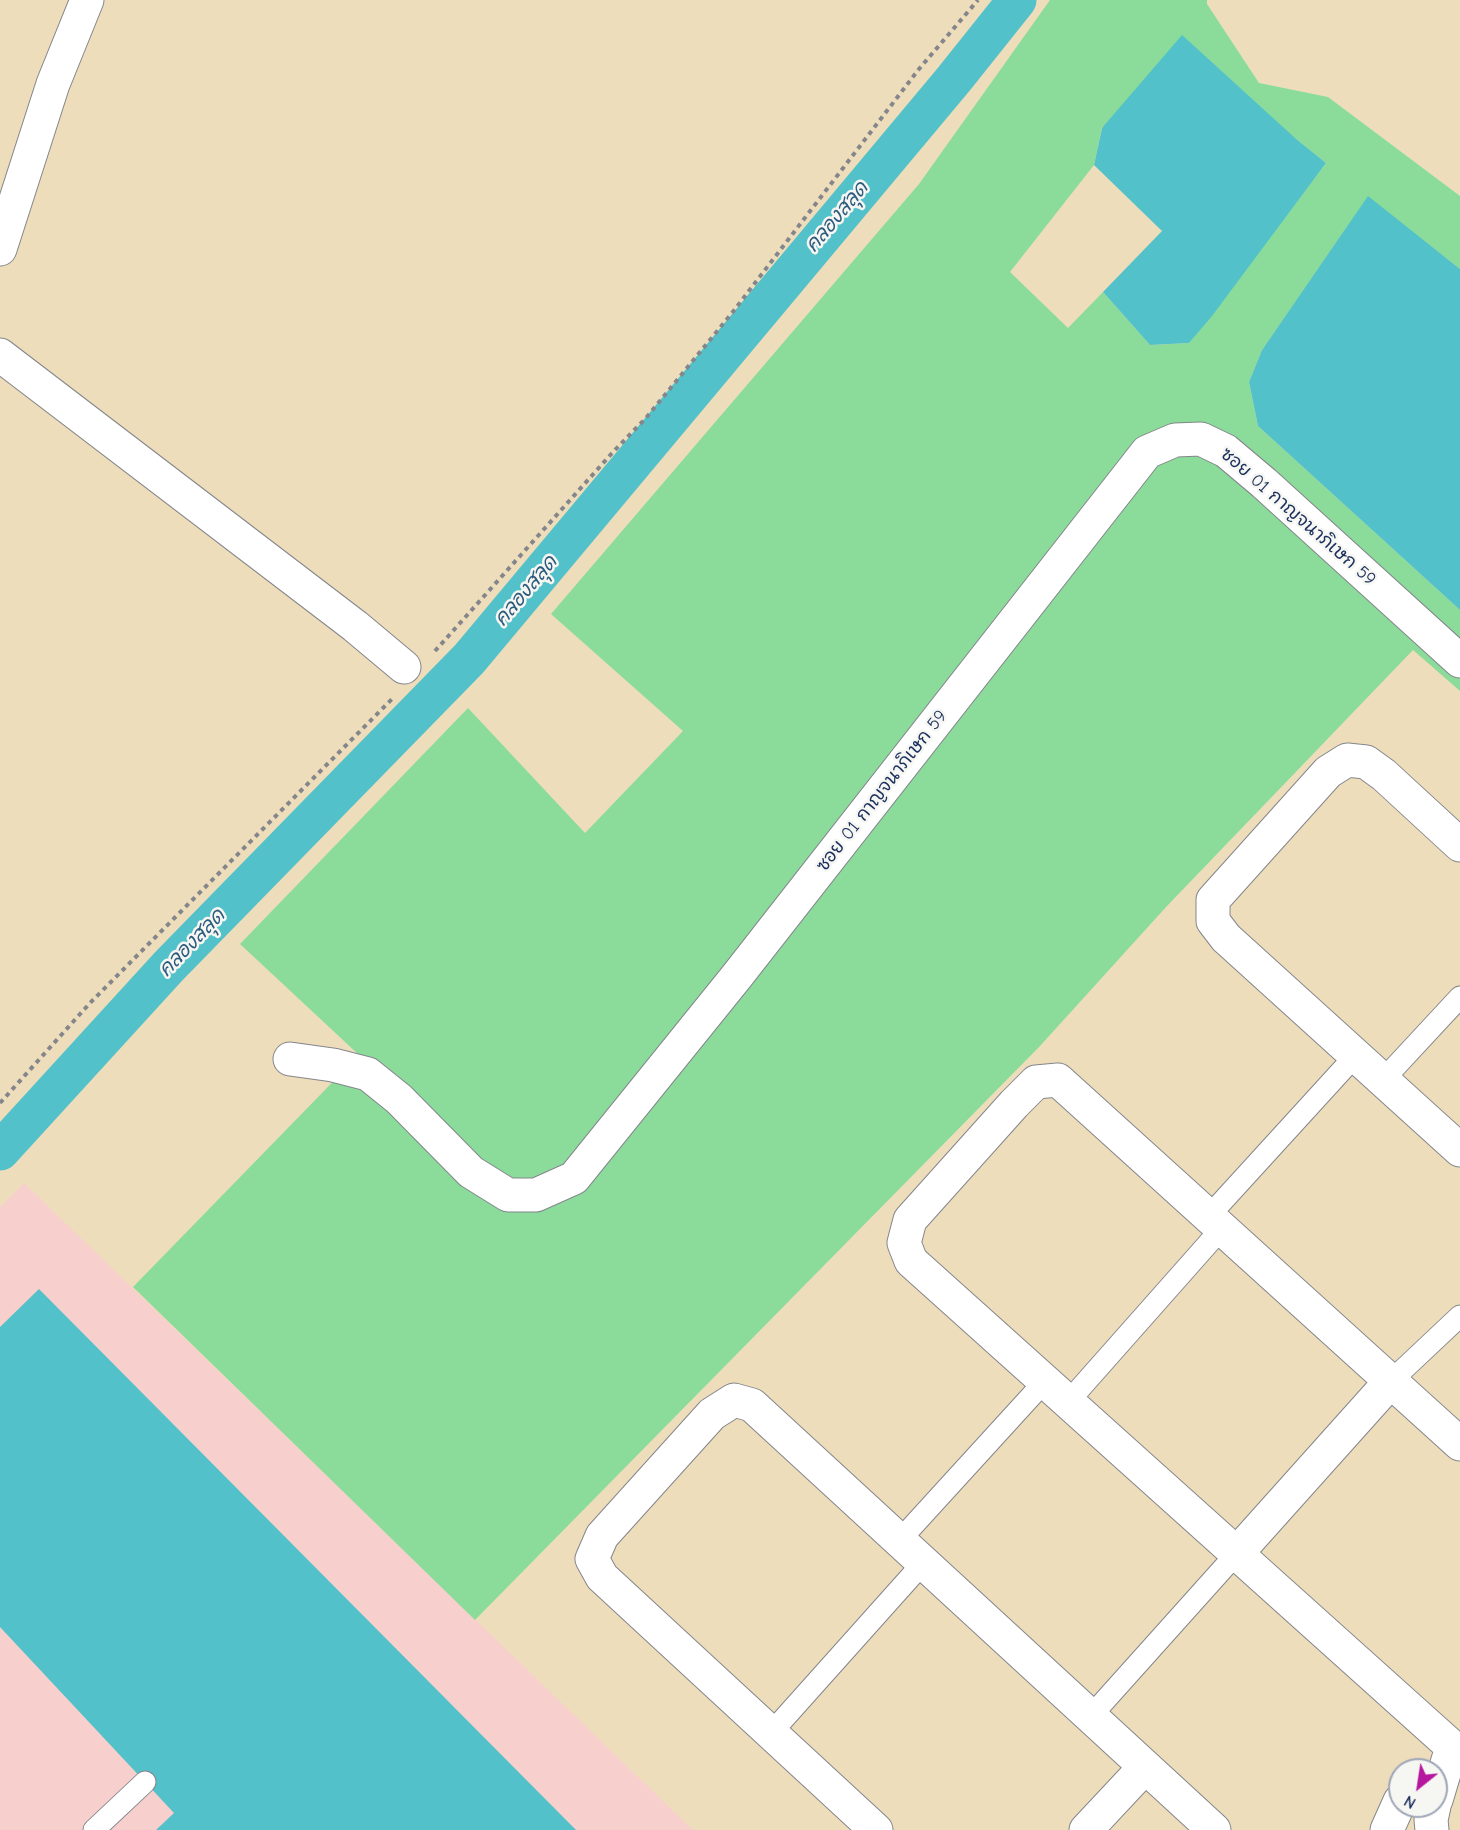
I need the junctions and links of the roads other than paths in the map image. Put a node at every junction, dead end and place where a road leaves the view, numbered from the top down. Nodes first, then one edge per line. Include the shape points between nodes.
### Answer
1 (87, 0) edge
2 (0, 249) edge
3 (0, 354) edge
4 (1460, 661) edge
5 (400, 681) road end
6 (1460, 845) edge
7 (1460, 997) edge
8 (1355, 1056) junction
9 (290, 1059) dead end
10 (1383, 1080) junction
11 (1460, 1150) edge
12 (1216, 1222) junction
13 (1460, 1316) edge
14 (1391, 1381) junction
15 (1057, 1392) junction
16 (1460, 1444) edge
17 (899, 1541) junction
18 (1237, 1553) junction
19 (923, 1563) junction
20 (1090, 1717) junction
21 (771, 1733) junction
22 (1457, 1747) edge
23 (1442, 1758) edge
24 (1145, 1767) junction
25 (1448, 1770) edge
26 (145, 1782) dead end
27 (94, 1830) edge
28 (876, 1830) edge
29 (1086, 1830) edge
30 (1214, 1830) edge

1 - 2 street via 53,84
3 - 5 street via 356,626
4 - 9 street, ซอย 01 กาญจนาภิเษก 59 via 1226,451 1201,439 1175,440 1147,452 574,1178 536,1195 508,1195 471,1172 399,1099 368,1074
6 - 8 street via 1384,775 1366,762 1347,760 1328,772 1213,900 1213,921 1226,938
7 - 10 lane
8 - 10 street
8 - 12 lane
10 - 11 street
12 - 14 street
12 - 15 lane
12 - 15 street via 1058,1080 1036,1082 1014,1104 910,1220 904,1243 911,1261
13 - 14 lane
14 - 16 street
14 - 18 street
15 - 17 lane
15 - 18 street
17 - 19 street
17 - 21 street via 752,1406 734,1400 712,1414 602,1536 592,1559 602,1577
18 - 20 lane
18 - 22 street
19 - 20 street
19 - 21 lane
20 - 24 street
21 - 28 street
22 - 23 street
22 - 25 street
24 - 29 street
24 - 30 street
26 - 27 lane

